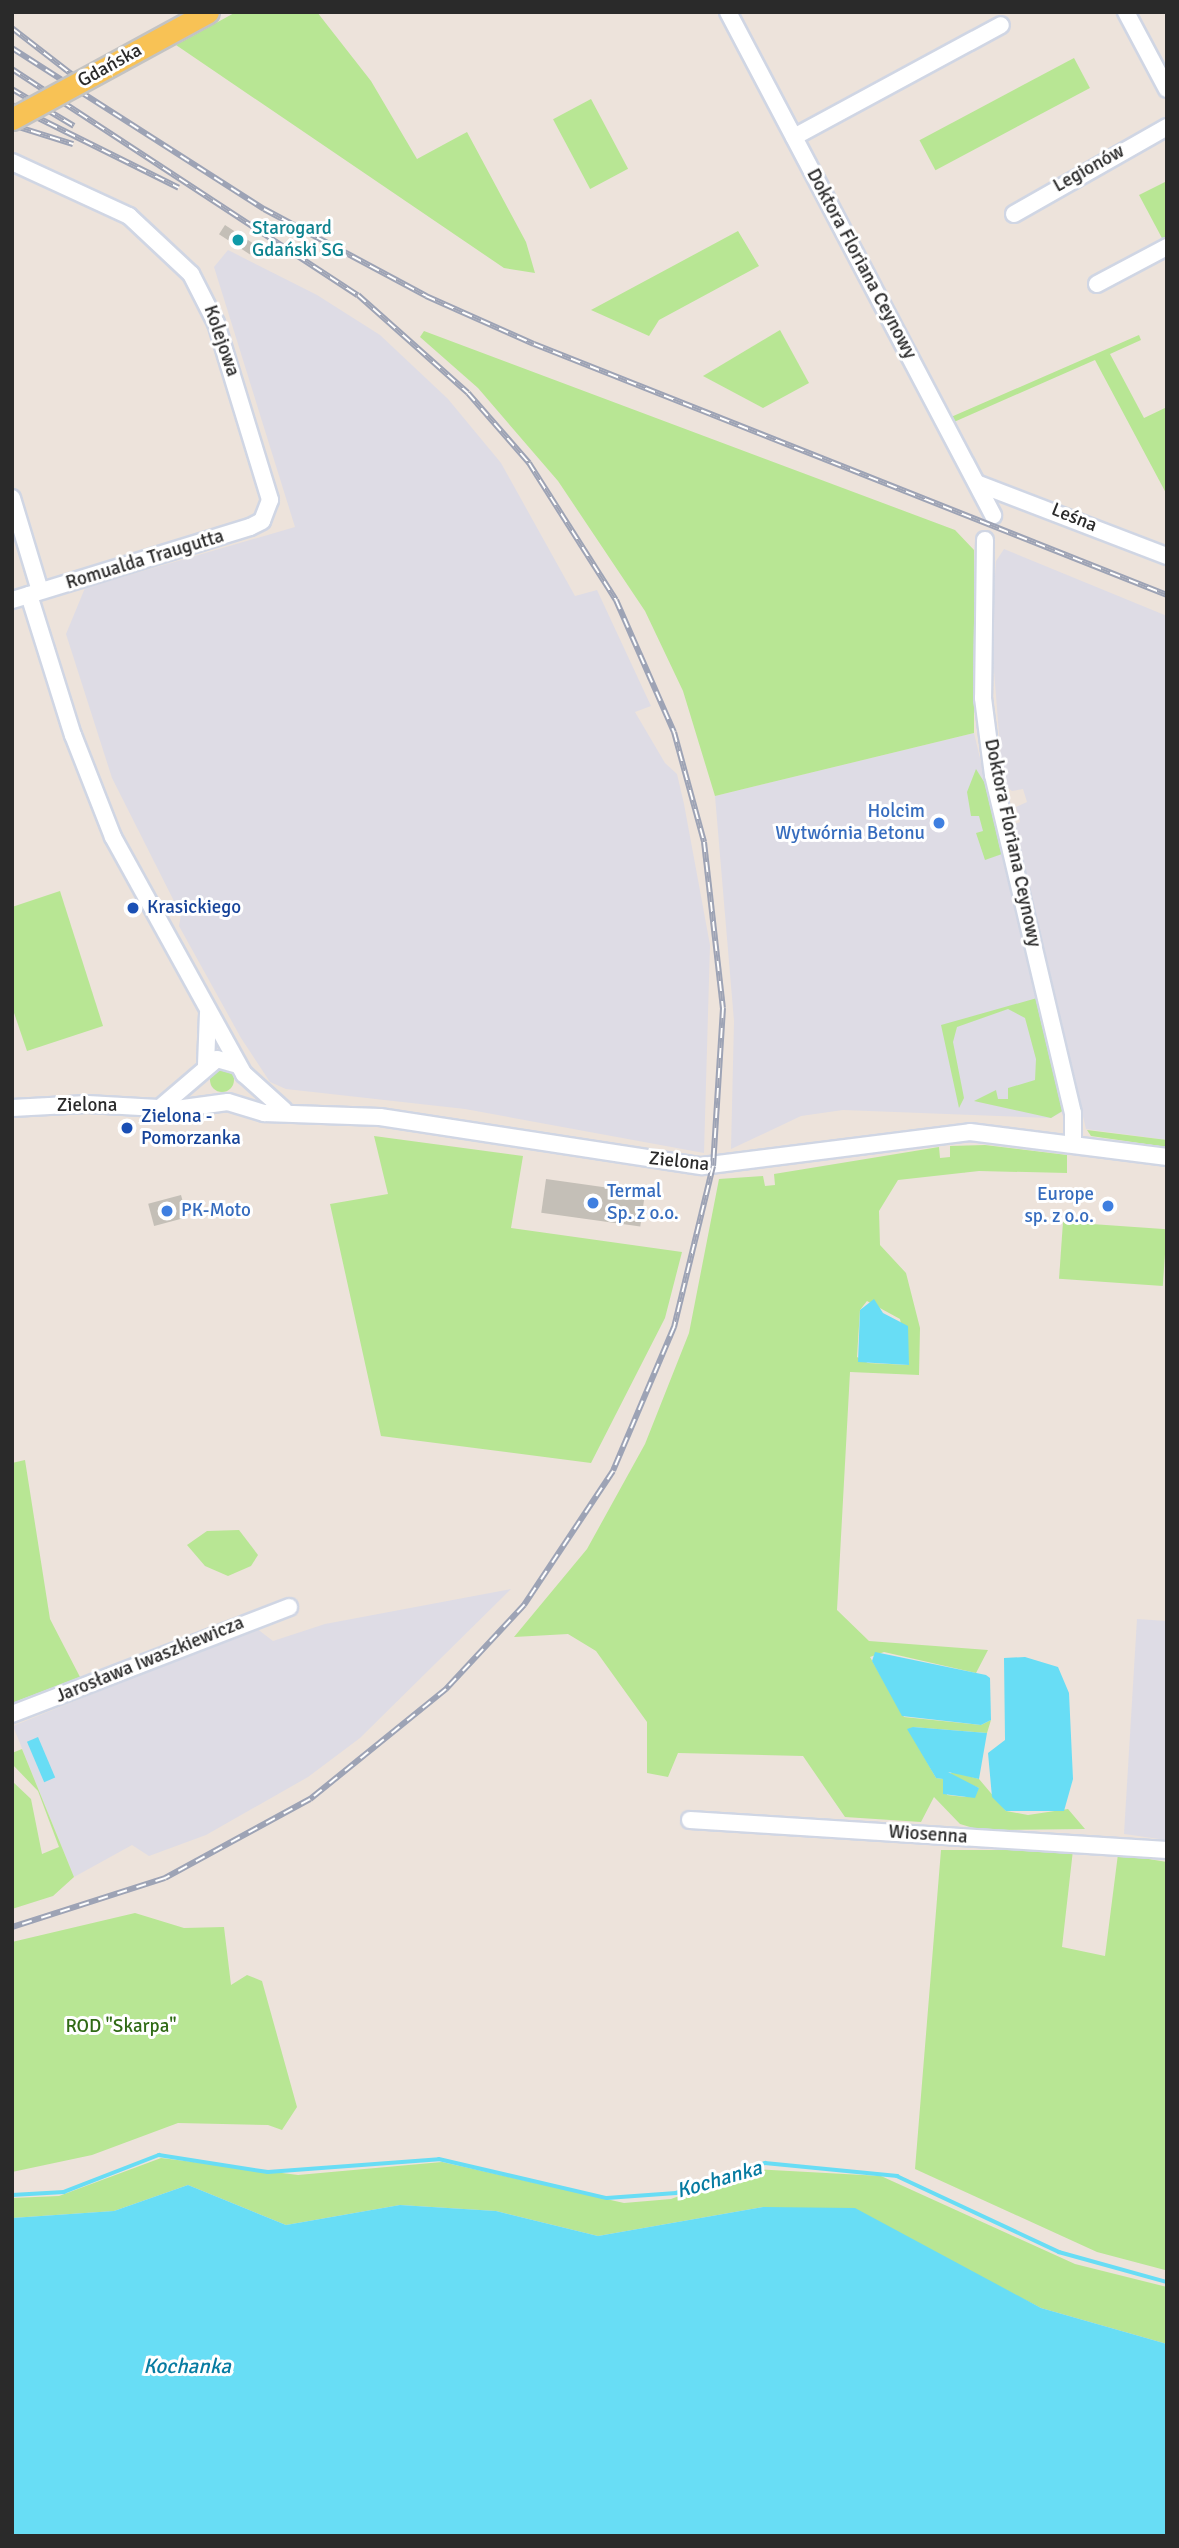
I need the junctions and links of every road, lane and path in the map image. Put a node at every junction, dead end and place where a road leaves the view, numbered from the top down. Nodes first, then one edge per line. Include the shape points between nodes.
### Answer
1 (208, 12) edge
2 (728, 12) edge
3 (1126, 12) edge
4 (1001, 25) dead end
5 (1167, 89) edge
6 (12, 119) edge
7 (1167, 127) edge
8 (794, 137) junction
9 (12, 162) edge
10 (1014, 214) dead end
11 (1167, 247) edge
12 (1097, 284) dead end
13 (979, 484) junction
14 (12, 498) edge
15 (993, 515) dead end
16 (250, 527) joint
17 (985, 540) dead end
18 (1167, 556) edge
19 (35, 593) junction
20 (12, 600) edge
21 (208, 1013) junction
22 (204, 1068) junction
23 (241, 1070) junction
24 (223, 1102) junction
25 (162, 1106) junction
26 (12, 1108) edge
27 (284, 1110) junction
28 (1073, 1142) junction
29 (1167, 1157) edge
30 (289, 1607) dead end
31 (12, 1714) edge
32 (690, 1820) dead end
33 (1167, 1850) edge

1 - 6 main road, Gdańska, bridge
2 - 8 street, Doktora Floriana Ceynowy
3 - 5 street
4 - 8 street
7 - 10 street, Legionów
8 - 13 street, Doktora Floriana Ceynowy
9 - 16 street, Kolejowa via 130,216 174,253 203,293 270,500 262,521
11 - 12 street
13 - 15 street, Doktora Floriana Ceynowy
13 - 18 street, Leśna
14 - 19 street, Romualda Traugutta
16 - 19 street, Romualda Traugutta
17 - 28 street, Doktora Floriana Ceynowy via 983,698 993,775 1073,1113
19 - 20 street, Romualda Traugutta
19 - 21 street via 91,787
21 - 22 street
21 - 23 street
22 - 23 street via 217,1059
22 - 24 street via 200,1085
22 - 25 street
23 - 24 street via 238,1096
23 - 27 street
24 - 25 street, Zielona
24 - 27 street, Zielona via 264,1113
25 - 26 street, Zielona
27 - 28 street, Zielona via 413,1121 702,1166 759,1162 922,1134 1005,1133
28 - 29 street, Zielona
30 - 31 street, Jarosława Iwaszkiewicza
32 - 33 street, Wiosenna

